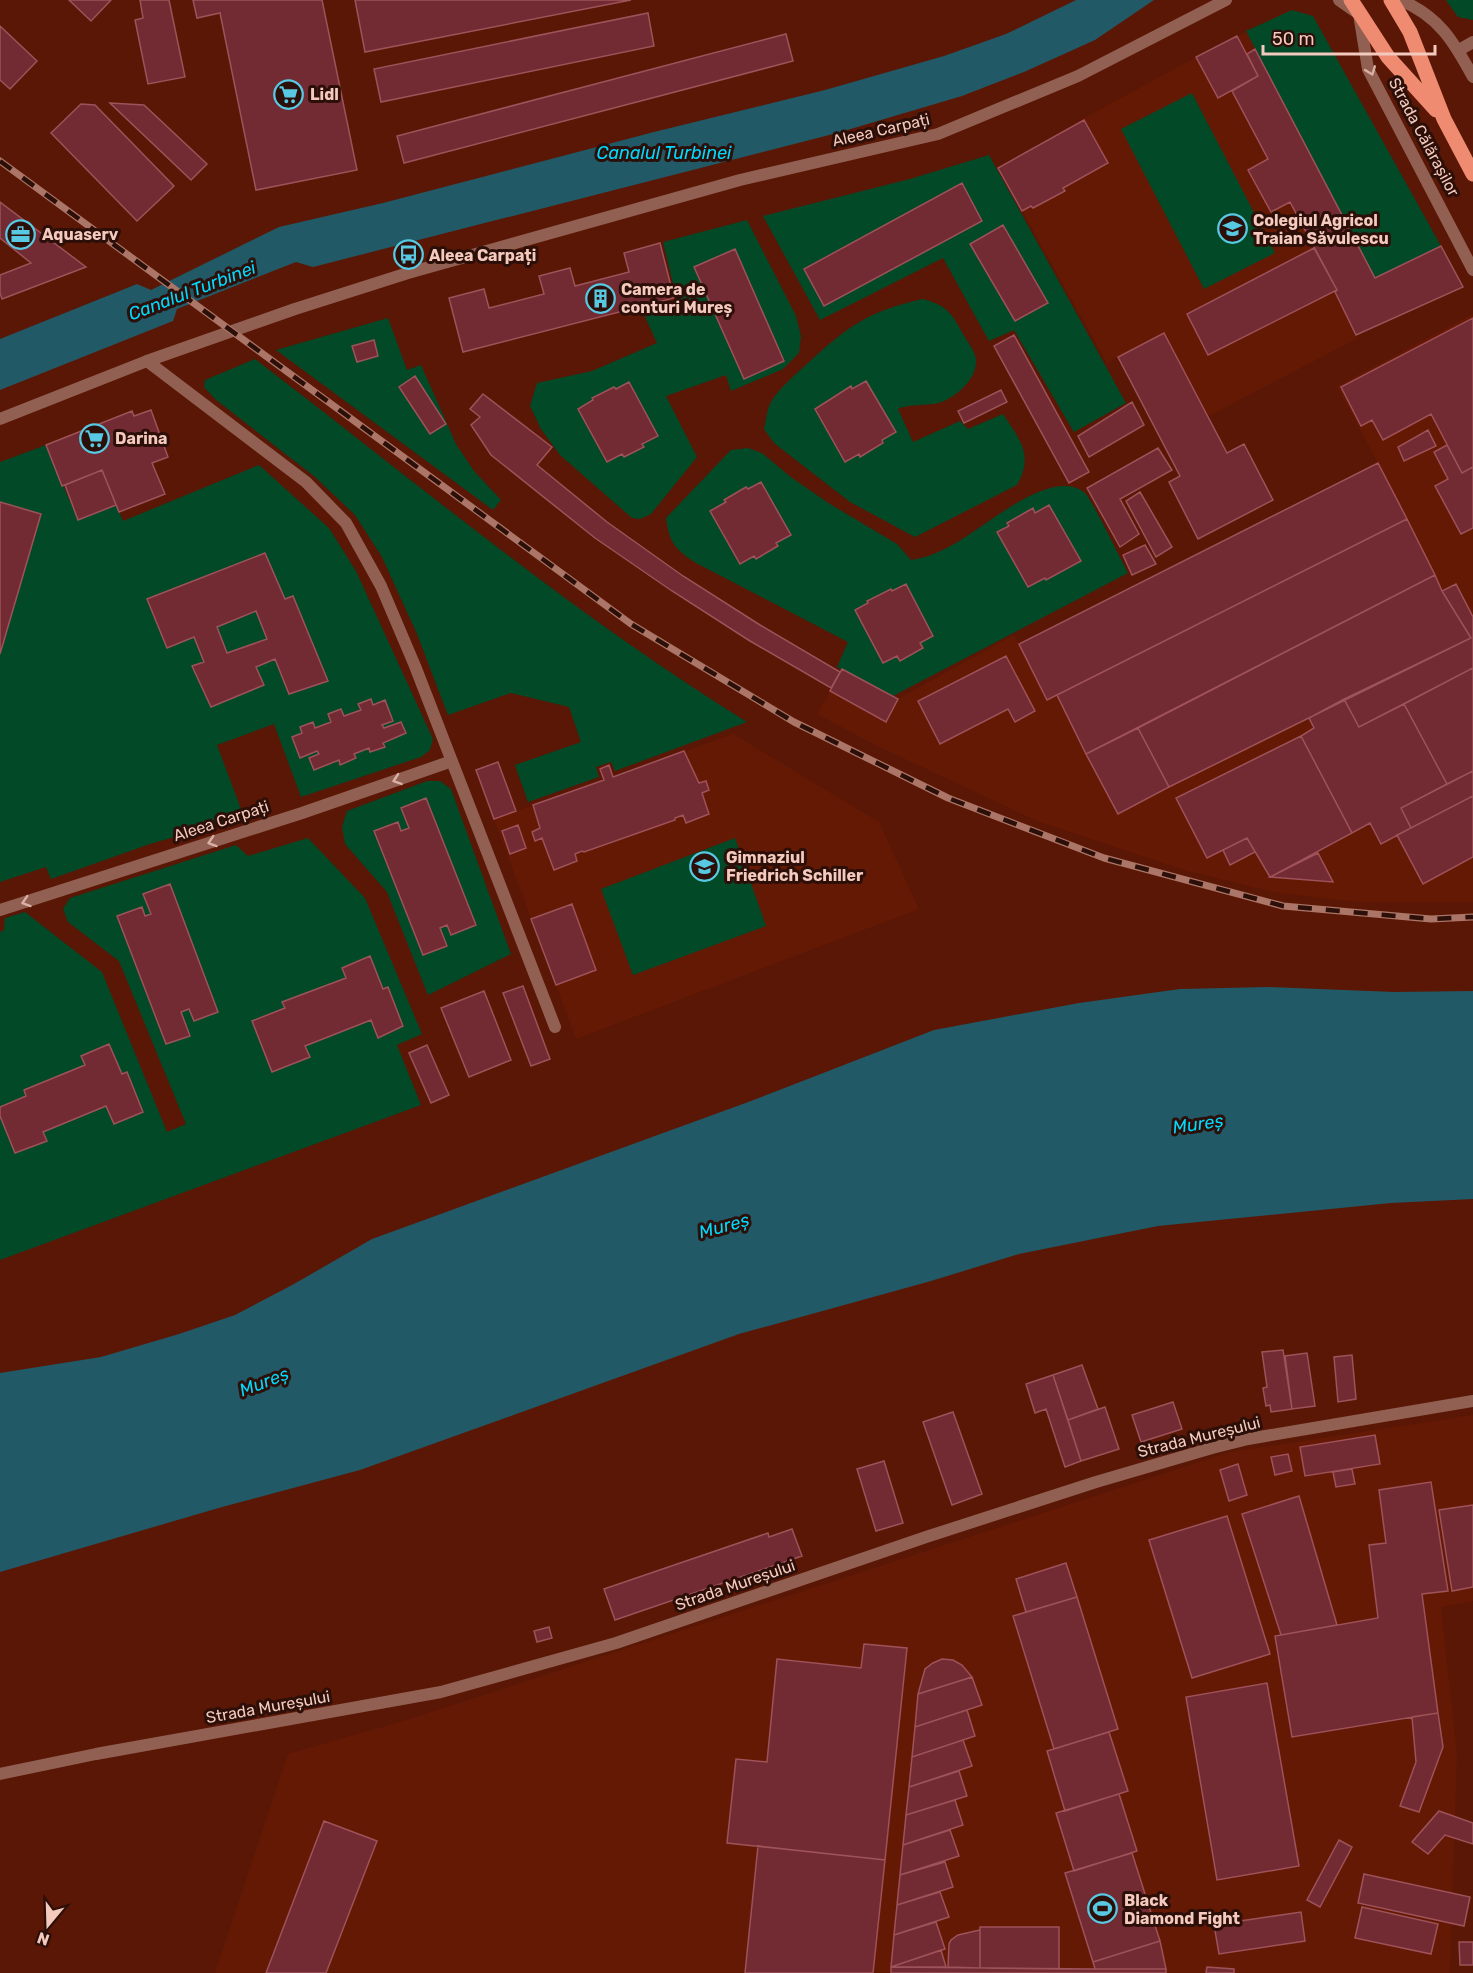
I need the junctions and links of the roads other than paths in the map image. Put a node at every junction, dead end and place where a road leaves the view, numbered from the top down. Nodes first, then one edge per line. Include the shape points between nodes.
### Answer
1 (1226, 0) edge
2 (1339, 0) edge
3 (1351, 0) edge
4 (1391, 0) edge
5 (1400, 0) edge
6 (1359, 14) junction
7 (1473, 42) edge
8 (1459, 50) junction
9 (1473, 77) edge
10 (1444, 119) junction
11 (1473, 174) edge
12 (1473, 270) edge
13 (147, 361) junction
14 (0, 419) edge
15 (452, 761) junction
16 (0, 910) edge
17 (555, 1027) dead end
18 (1473, 1401) edge
19 (0, 1774) edge

1 - 13 street, Aleea Carpați via 1078,76 938,134 740,180 408,273
2 - 6 street
3 - 6 main road, Strada Călărașilor
4 - 10 main road, Strada Călărașilor via 1410,32
5 - 8 street via 1419,8 1444,29
6 - 10 main road, Strada Călărașilor via 1388,57
6 -> 12 street, Strada Călărașilor via 1368,69
7 - 8 street
8 - 9 street
10 - 11 main road, Strada Călărașilor
13 - 14 street, Aleea Carpați
13 - 15 street via 306,482 346,523 381,586
15 -> 16 street, Aleea Carpați
15 - 17 street
18 - 19 street, Strada Mureșului via 1248,1439 1201,1451 960,1526 616,1643 430,1695

